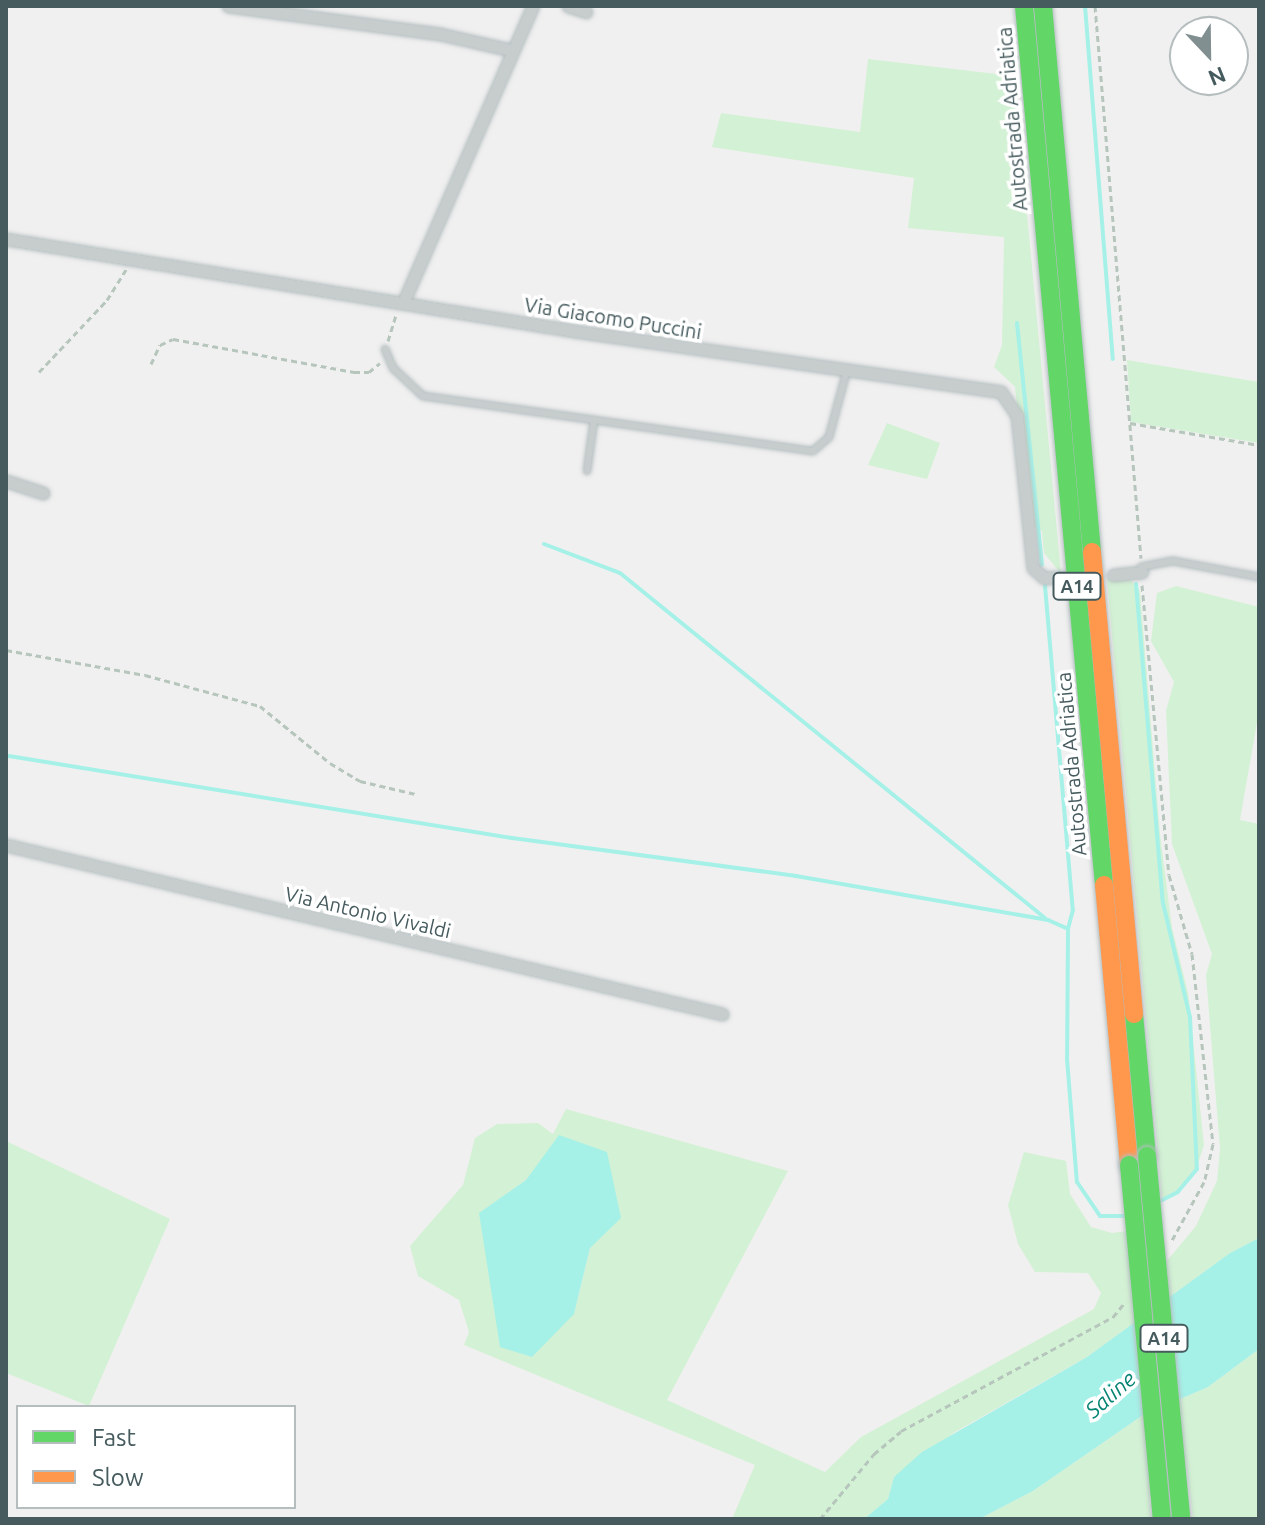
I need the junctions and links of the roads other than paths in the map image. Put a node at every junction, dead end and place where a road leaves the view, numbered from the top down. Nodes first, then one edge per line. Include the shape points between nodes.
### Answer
1 (228, 6) edge
2 (533, 6) edge
3 (568, 6) edge
4 (1024, 6) edge
5 (1043, 6) edge
6 (586, 12) dead end
7 (511, 50) junction
8 (6, 239) edge
9 (401, 302) junction
10 (385, 349) road end
11 (847, 370) junction
12 (594, 420) junction
13 (587, 471) dead end
14 (6, 481) edge
15 (43, 493) dead end
16 (1141, 570) joint
17 (1113, 575) dead end
18 (1063, 577) dead end
19 (1259, 577) edge
20 (6, 845) edge
21 (722, 1014) dead end
22 (1162, 1519) edge
23 (1181, 1519) edge

1 - 7 street via 440,34
2 - 7 street
3 - 6 street
4 - 22 highway, Autostrada Adriatica / A14, bridge
5 - 23 highway, Autostrada Adriatica / A14, bridge
7 - 9 street
8 - 9 street, Via Giacomo Puccini
9 - 11 street, Via Giacomo Puccini
10 - 12 lane via 393,368 423,396
11 - 12 lane via 829,437 813,451
11 - 18 street, Via Giacomo Puccini via 1008,397 1017,416 1033,568 1044,578
12 - 13 lane
14 - 15 street
16 - 17 street
16 - 19 lane via 1173,561
20 - 21 street, Via Antonio Vivaldi

